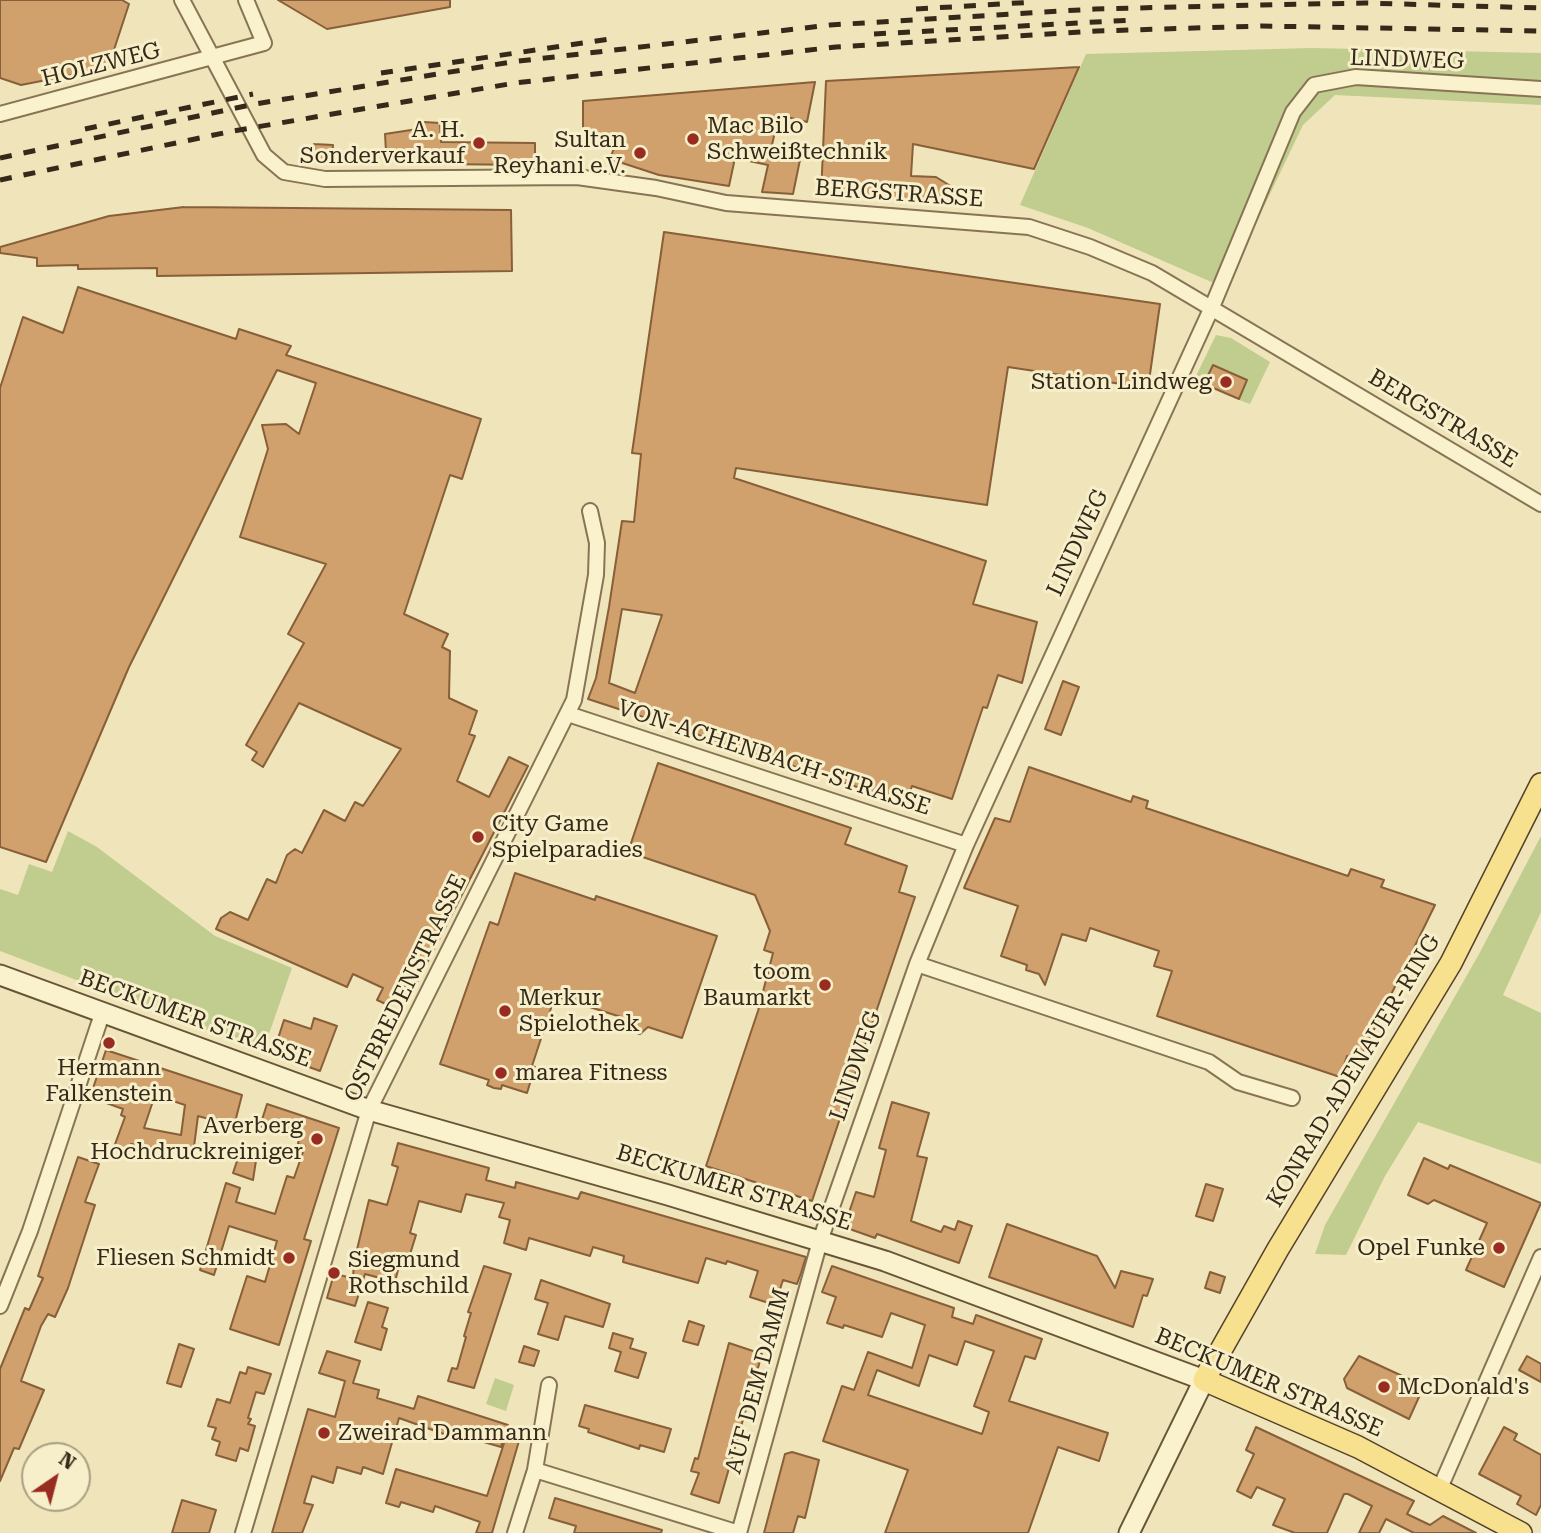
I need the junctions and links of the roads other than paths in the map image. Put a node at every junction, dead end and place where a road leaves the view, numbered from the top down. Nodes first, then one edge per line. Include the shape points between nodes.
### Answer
1 (182, 0) edge
2 (246, 0) edge
3 (213, 59) junction
4 (1541, 89) edge
5 (0, 114) edge
6 (1212, 307) junction
7 (1541, 504) edge
8 (590, 511) dead end
9 (568, 714) junction
10 (1541, 784) edge
11 (966, 845) junction
12 (917, 964) junction
13 (0, 975) edge
14 (102, 1014) junction
15 (1292, 1098) dead end
16 (369, 1110) junction
17 (820, 1241) junction
18 (1541, 1257) edge
19 (0, 1306) edge
20 (1204, 1380) junction
21 (549, 1385) dead end
22 (535, 1470) junction
23 (1440, 1488) junction
24 (243, 1533) edge
25 (515, 1533) edge
26 (739, 1533) edge
27 (1129, 1533) edge
28 (1521, 1533) edge

1 - 3 street, BERGSTRASSE
2 - 3 street, HOLZWEG via 264,43
3 - 5 street, HOLZWEG
3 - 6 street, BERGSTRASSE via 264,155 284,172 313,178 577,177 726,203 1029,227 1126,262
4 - 6 street, LINDWEG via 1356,77 1314,85 1293,112
6 - 7 street, BERGSTRASSE
6 - 11 street, LINDWEG
8 - 9 street, OSTBREDENSTRASSE via 597,543 595,588
9 - 11 street, VON-ACHENBACH-STRASSE
9 - 16 street, OSTBREDENSTRASSE
10 - 20 main road, KONRAD-ADENAUER-RING via 1451,963
11 - 12 street, LINDWEG
12 - 15 street via 1209,1062 1238,1082
12 - 17 street, LINDWEG
13 - 14 street, BECKUMER STRASSE
14 - 16 street, BECKUMER STRASSE
14 - 19 street via 30,1231
16 - 17 street, BECKUMER STRASSE
16 - 24 street, OSTBREDENSTRASSE
17 - 20 street, BECKUMER STRASSE via 948,1283
17 - 26 street, AUF DEM DAMM
18 - 23 street
20 - 23 main road, BECKUMER STRASSE
20 - 27 street
21 - 22 street
22 - 25 street
22 - 26 street
23 - 28 main road, BECKUMER STRASSE

